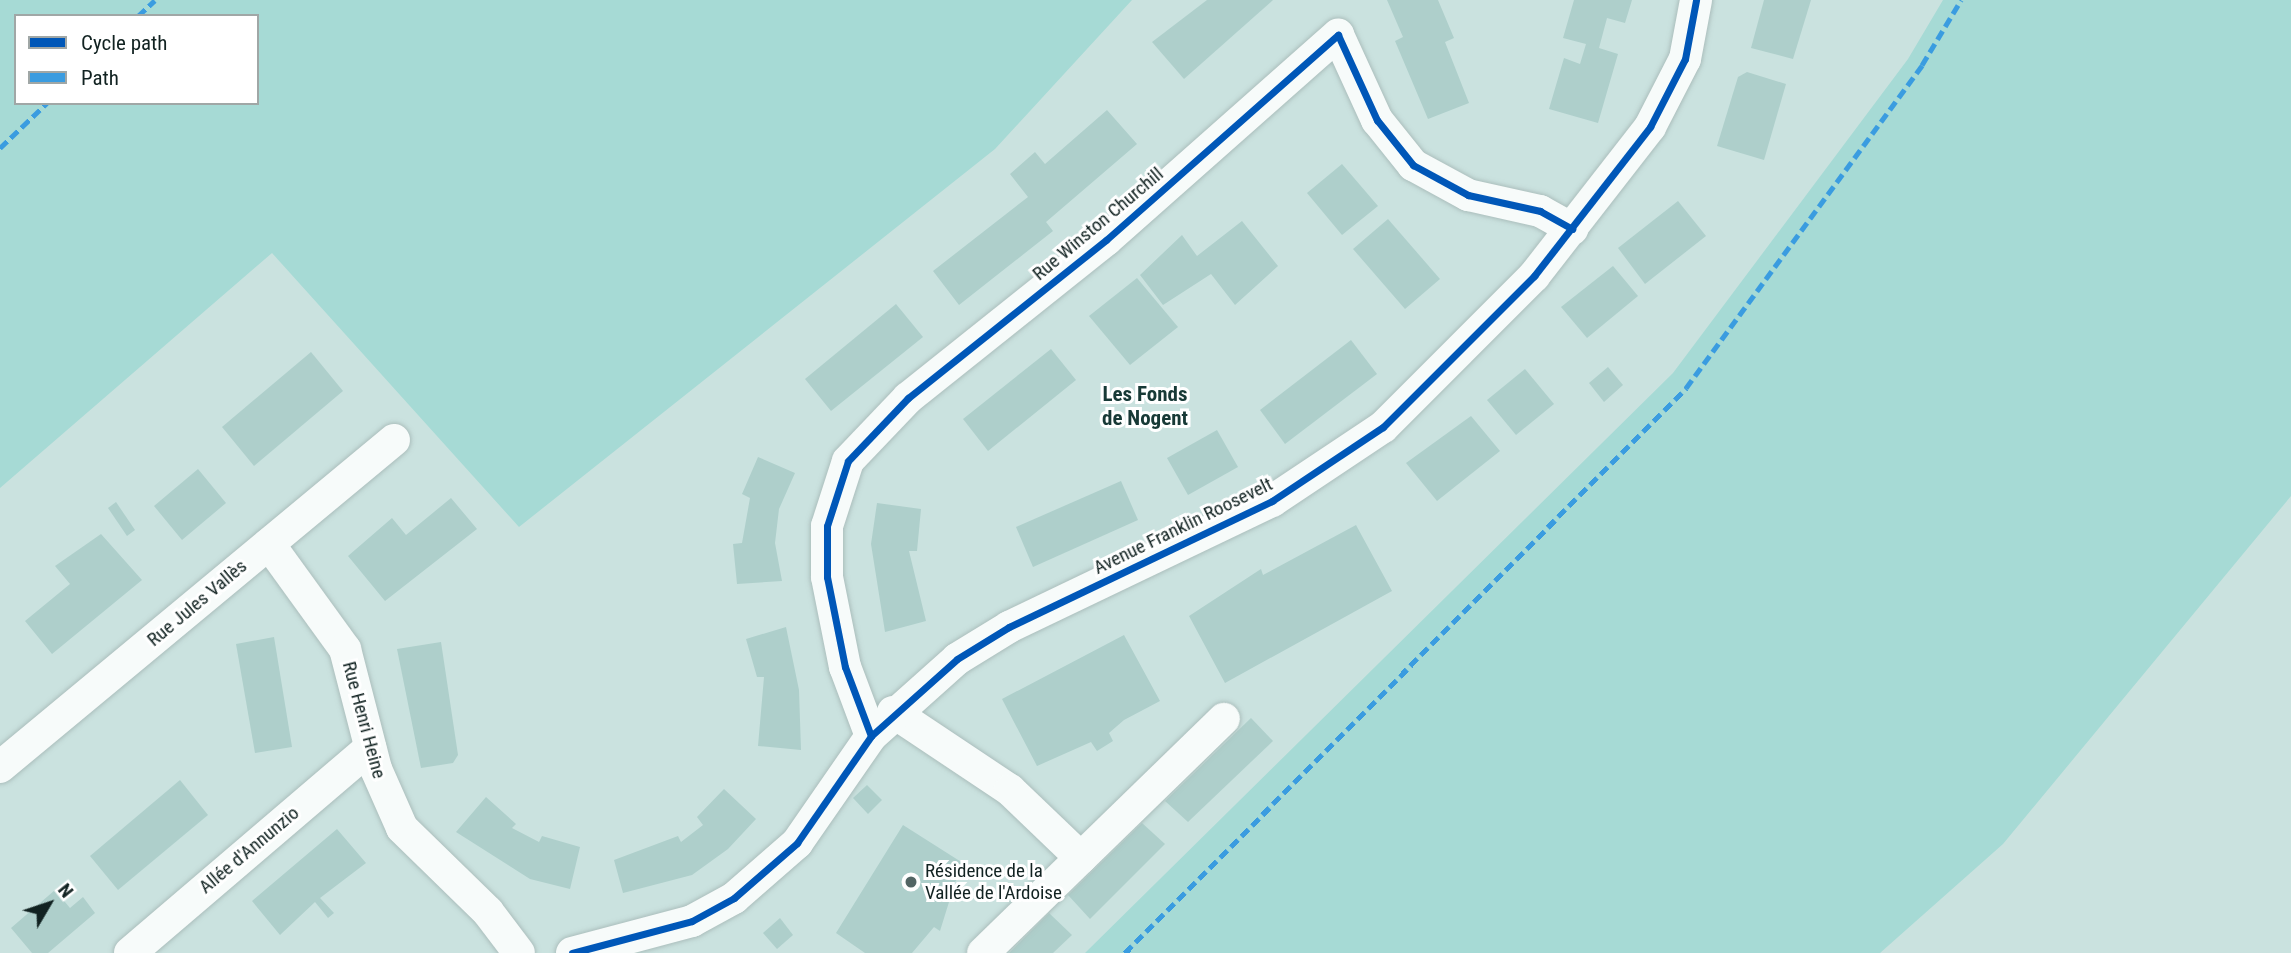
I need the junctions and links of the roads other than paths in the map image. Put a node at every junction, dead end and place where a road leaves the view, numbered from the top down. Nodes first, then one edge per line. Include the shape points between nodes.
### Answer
1 (1696, 0) edge
2 (1572, 229) junction
3 (394, 440) dead end
4 (269, 544) junction
5 (893, 712) junction
6 (1224, 719) dead end
7 (871, 736) junction
8 (370, 748) junction
9 (0, 767) edge
10 (1081, 858) junction
11 (130, 953) edge
12 (519, 953) edge
13 (572, 953) edge
14 (983, 953) edge

1 - 2 street, Avenue Franklin Roosevelt via 1685,60 1664,106
2 - 5 street, Avenue Franklin Roosevelt via 1429,387 1339,461 1243,516 1009,627 935,675
2 - 7 street, Rue Winston Churchill via 1540,211 1468,195 1413,165 1377,120 1338,35 1105,240 908,398 849,461 827,526 827,577 845,667
3 - 4 street, Rue Jules Vallès
4 - 8 street, Rue Henri Heine via 345,649
4 - 9 street, Rue Jules Vallès
5 - 7 street, Avenue Franklin Roosevelt
5 - 10 street via 1010,790
6 - 10 street
7 - 13 street, Avenue Franklin Roosevelt via 803,836 752,885 692,921
8 - 11 street, Allée d'Annunzio
8 - 12 street, Rue Henri Heine via 402,828 488,912
10 - 14 street

